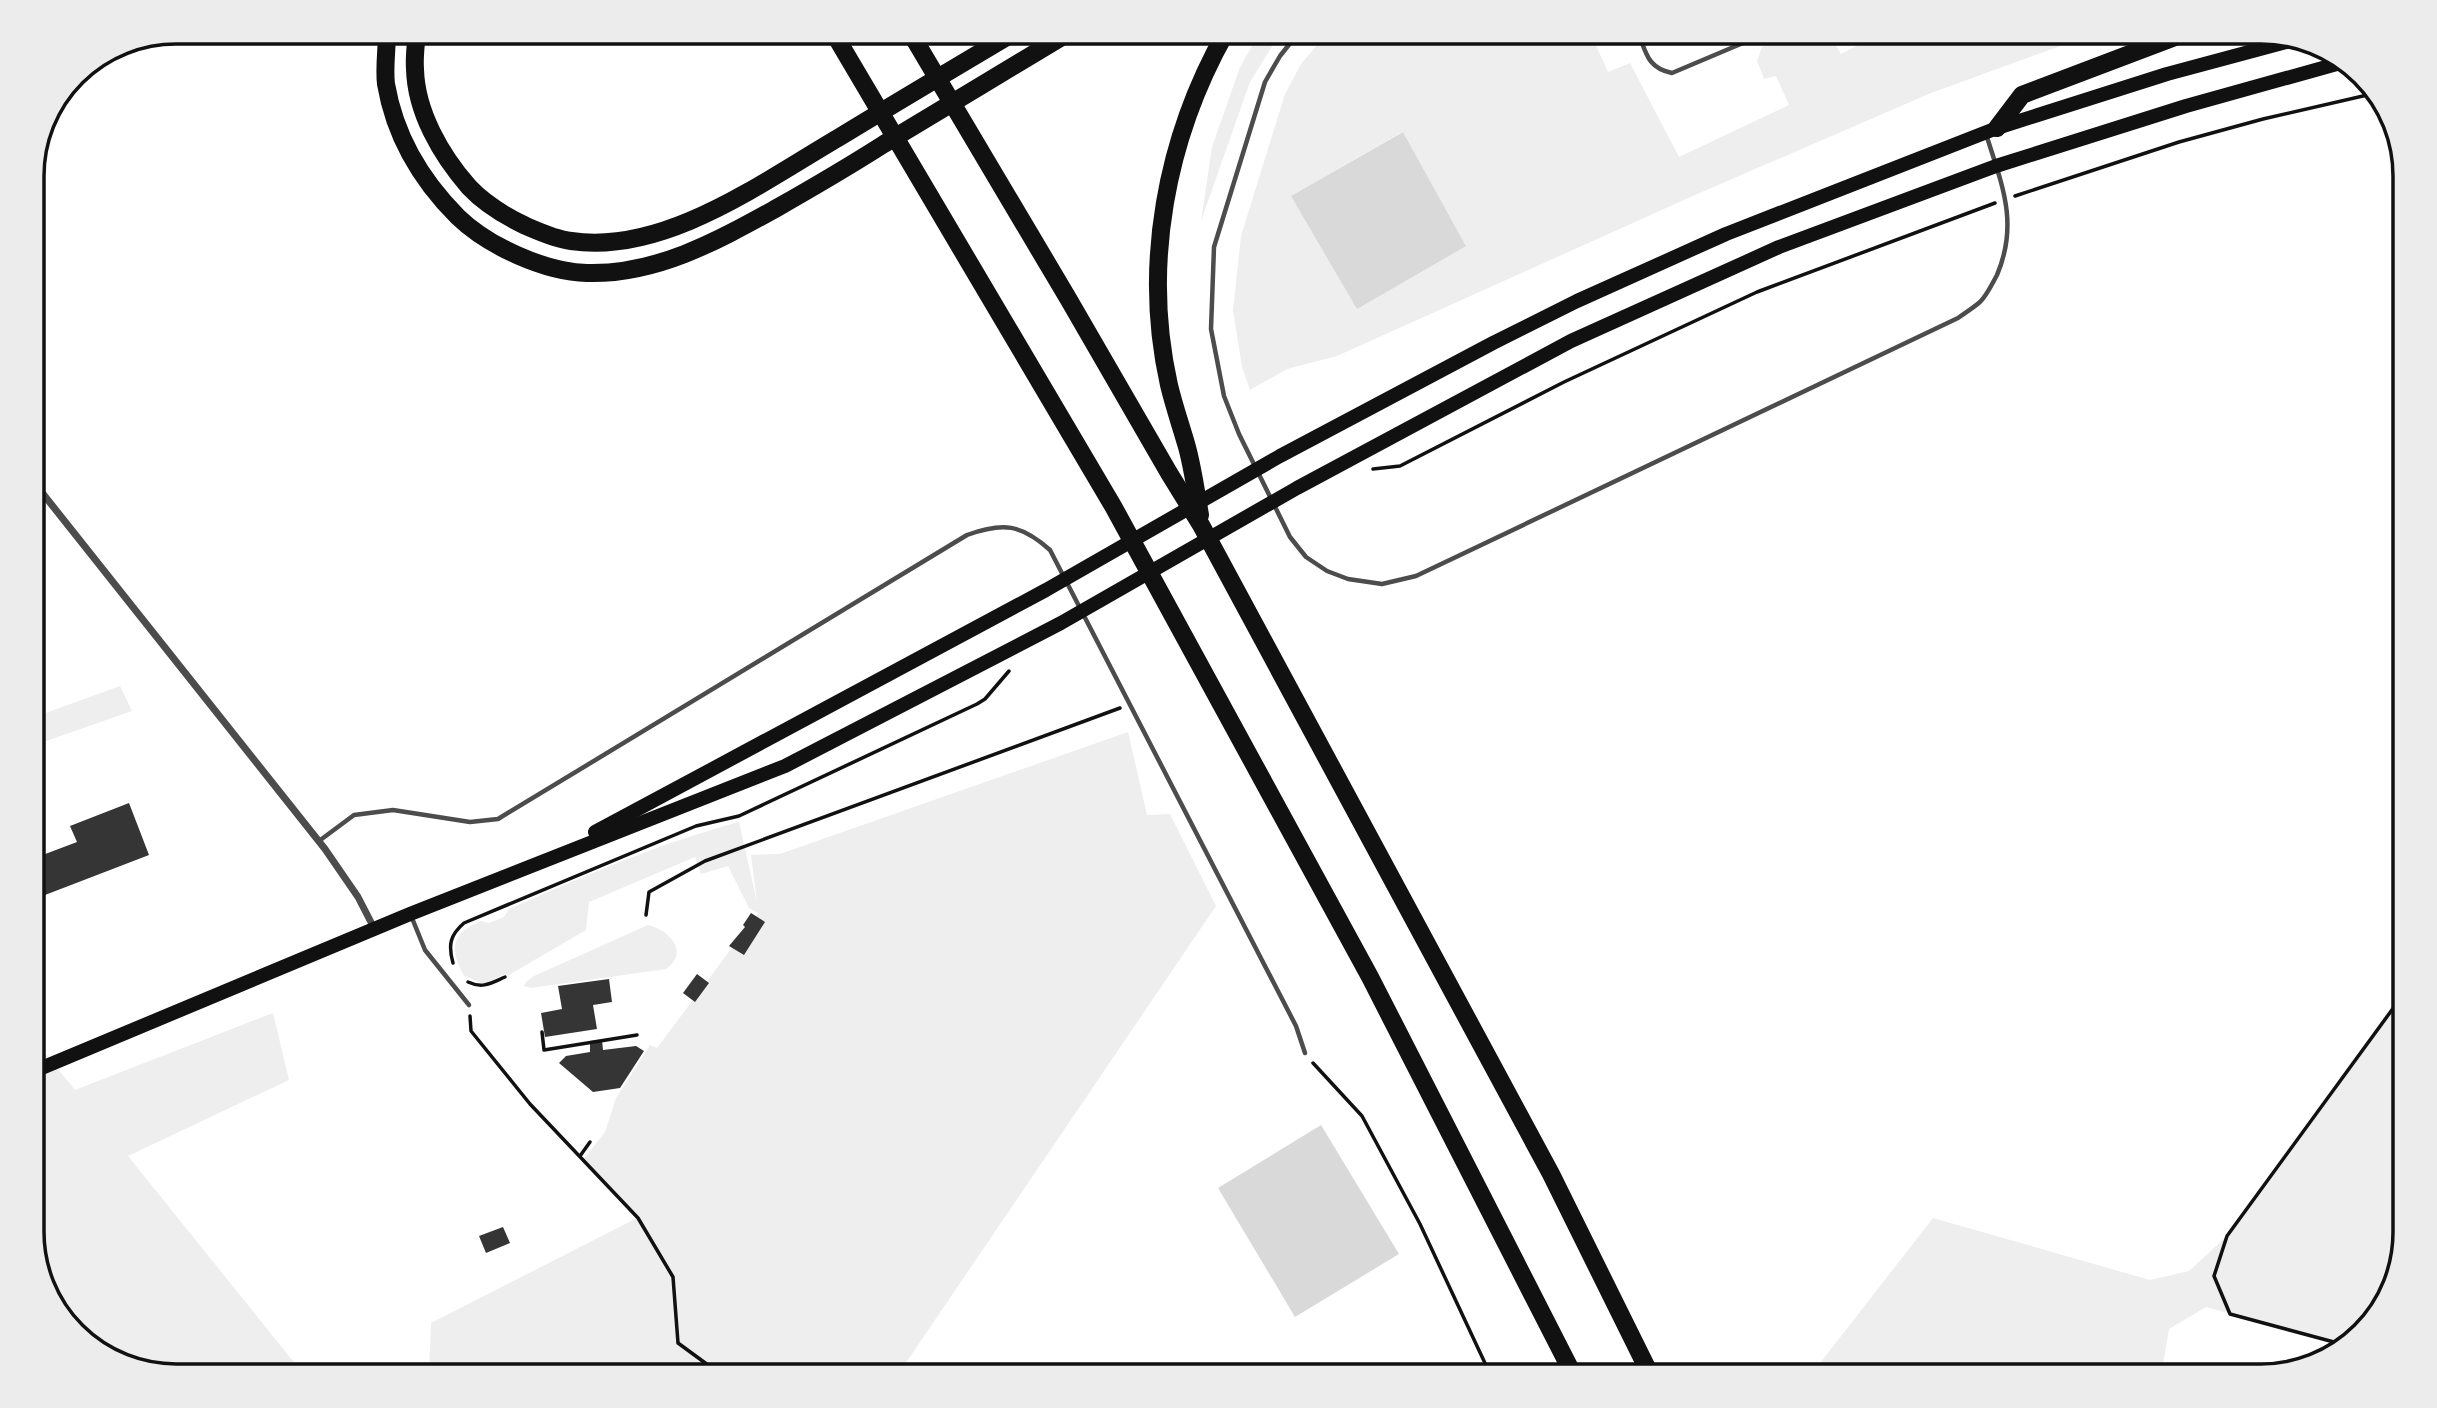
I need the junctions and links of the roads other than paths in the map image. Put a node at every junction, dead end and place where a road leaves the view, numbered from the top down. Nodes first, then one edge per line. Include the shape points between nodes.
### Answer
1 (387, 44) edge
2 (415, 44) edge
3 (840, 44) edge
4 (917, 44) edge
5 (995, 44) edge
6 (1049, 44) edge
7 (1219, 44) edge
8 (1290, 44) edge
9 (1643, 44) edge
10 (1741, 44) edge
11 (2156, 44) edge
12 (2276, 45) edge
13 (2333, 65) edge
14 (1991, 130) junction
15 (1996, 166) junction
16 (44, 495) edge
17 (1202, 525) junction
18 (319, 841) junction
19 (542, 861) junction
20 (411, 914) junction
21 (374, 929) junction
22 (469, 1006) road end
23 (1305, 1053) road end
24 (44, 1067) edge
25 (1567, 1364) edge
26 (1645, 1364) edge

1 - 6 highway via 386,82 404,144 440,199 469,227 501,247 544,265 586,273 658,263 720,240
2 - 5 highway via 414,70 435,137 451,166 478,196 539,232 600,243 665,230 736,198
3 - 25 highway via 1113,506 1370,977
4 - 17 highway
7 - 17 highway via 1187,113 1164,201 1158,296 1169,385 1188,450
8 - 15 lane via 1265,82 1214,247 1212,329 1224,396 1290,537 1306,557 1348,579 1381,584 1416,576 1958,318 1992,286 2007,247 2005,199
9 - 10 lane via 1659,70 1672,73
11 - 14 highway via 2022,95
12 - 14 main road
13 - 15 main road
14 - 15 lane
14 - 19 main road via 1726,234 1493,343
15 - 19 main road via 1779,247 1571,341 1297,488 1061,623 785,766
16 - 18 street
17 - 26 highway via 1552,1174
18 - 21 street
18 - 23 lane via 354,815 393,810 470,822 498,818 967,535 986,528 1020,528 1050,550 1296,1026
19 - 20 main road
20 - 21 main road
20 - 22 lane via 425,950
21 - 24 main road

